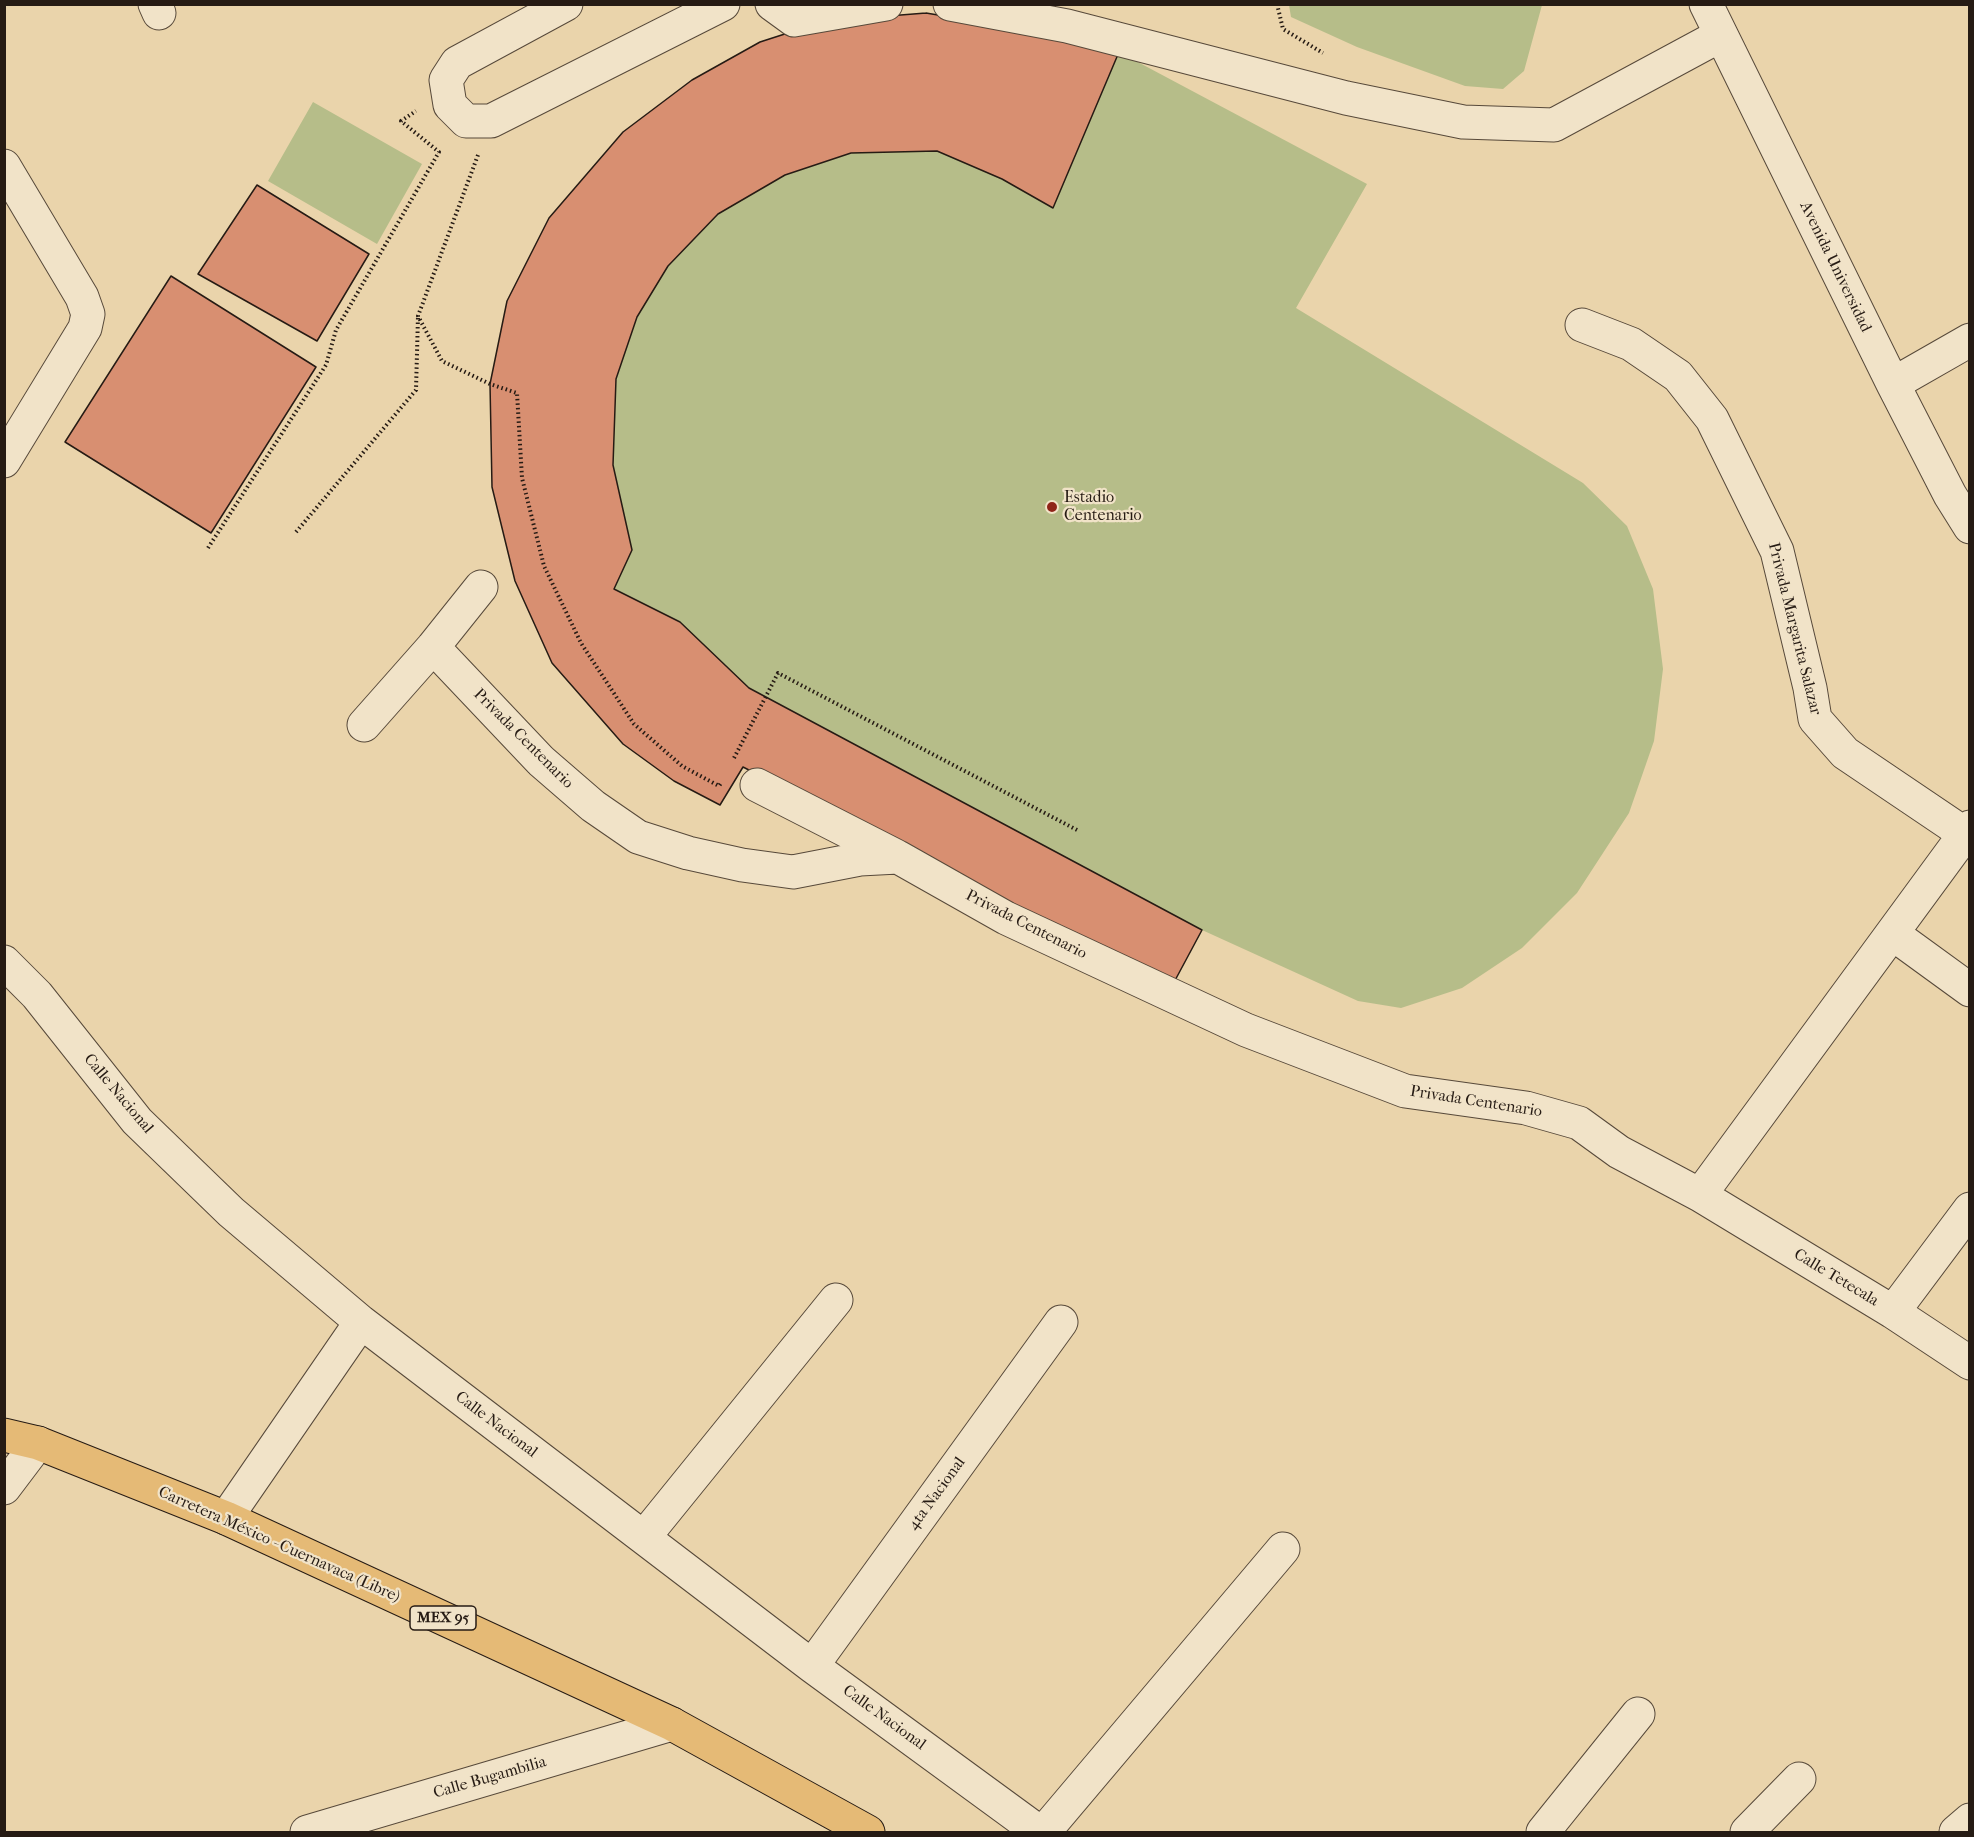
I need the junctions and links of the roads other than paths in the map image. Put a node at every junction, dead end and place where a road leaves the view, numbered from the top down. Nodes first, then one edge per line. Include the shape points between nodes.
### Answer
1 (566, 4) edge
2 (723, 4) edge
3 (772, 4) edge
4 (886, 4) edge
5 (950, 4) edge
6 (1706, 4) edge
7 (1721, 35) junction
8 (4, 166) edge
9 (1582, 325) dead end
10 (1970, 340) edge
11 (1893, 384) junction
12 (4, 461) edge
13 (1970, 526) edge
14 (481, 587) dead end
15 (433, 647) junction
16 (364, 725) dead end
17 (757, 785) dead end
18 (1967, 831) edge
19 (898, 857) junction
20 (1893, 934) junction
21 (4, 962) edge
22 (1970, 990) edge
23 (1700, 1195) junction
24 (1970, 1209) edge
25 (836, 1300) dead end
26 (1893, 1312) junction
27 (361, 1322) junction
28 (1062, 1322) dead end
29 (1970, 1363) edge
30 (4, 1435) edge
31 (38, 1443) junction
32 (4, 1488) edge
33 (226, 1518) junction
34 (644, 1538) junction
35 (1283, 1549) dead end
36 (812, 1666) junction
37 (1638, 1714) dead end
38 (672, 1724) junction
39 (1799, 1779) dead end
40 (1970, 1820) edge
41 (307, 1833) edge
42 (868, 1833) edge
43 (1039, 1833) edge
44 (1044, 1833) edge
45 (1543, 1833) edge
46 (1747, 1833) edge
47 (1956, 1833) edge

1 - 2 street via 457,63 446,80 450,105 466,121 491,121
3 - 4 street via 795,20
5 - 7 street via 1066,26 1346,98 1463,122 1554,124
6 - 7 street, Avenida Universidad
7 - 11 street, Avenida Universidad
8 - 12 street via 82,297 88,314 85,328
9 - 18 street, Privada Margarita Salazar via 1631,344 1678,376 1712,419 1777,551 1815,719 1845,753
10 - 11 street
11 - 13 street, Avenida Universidad
14 - 15 street
15 - 16 street
15 - 19 street, Privada Centenario via 541,761 593,806 638,837 688,853 793,872 860,859
17 - 19 street, Privada Centenario
18 - 20 street
19 - 23 street, Privada Centenario via 1005,918 1246,1030 1405,1091 1526,1108 1579,1123 1619,1152
20 - 22 street
20 - 23 street
21 - 27 street, Calle Nacional via 37,995 137,1121 231,1212
23 - 26 street, Calle Tetecala
24 - 26 street
25 - 34 street
26 - 29 street, Calle Tetecala
27 - 33 street
27 - 34 street, Calle Nacional
28 - 36 street, 4ta Nacional
30 - 31 main road, Carretera México - Cuernavaca (Libre) / MEX 95
31 - 32 street
31 - 33 main road, Carretera México - Cuernavaca (Libre) / MEX 95
33 - 38 main road, Carretera México - Cuernavaca (Libre) / MEX 95
34 - 36 street, Calle Nacional
35 - 44 street
36 - 43 street, Calle Nacional
37 - 45 street
38 - 41 street, Calle Bugambilia
38 - 42 main road, Carretera México - Cuernavaca (Libre) / MEX 95
39 - 46 street
40 - 47 street

